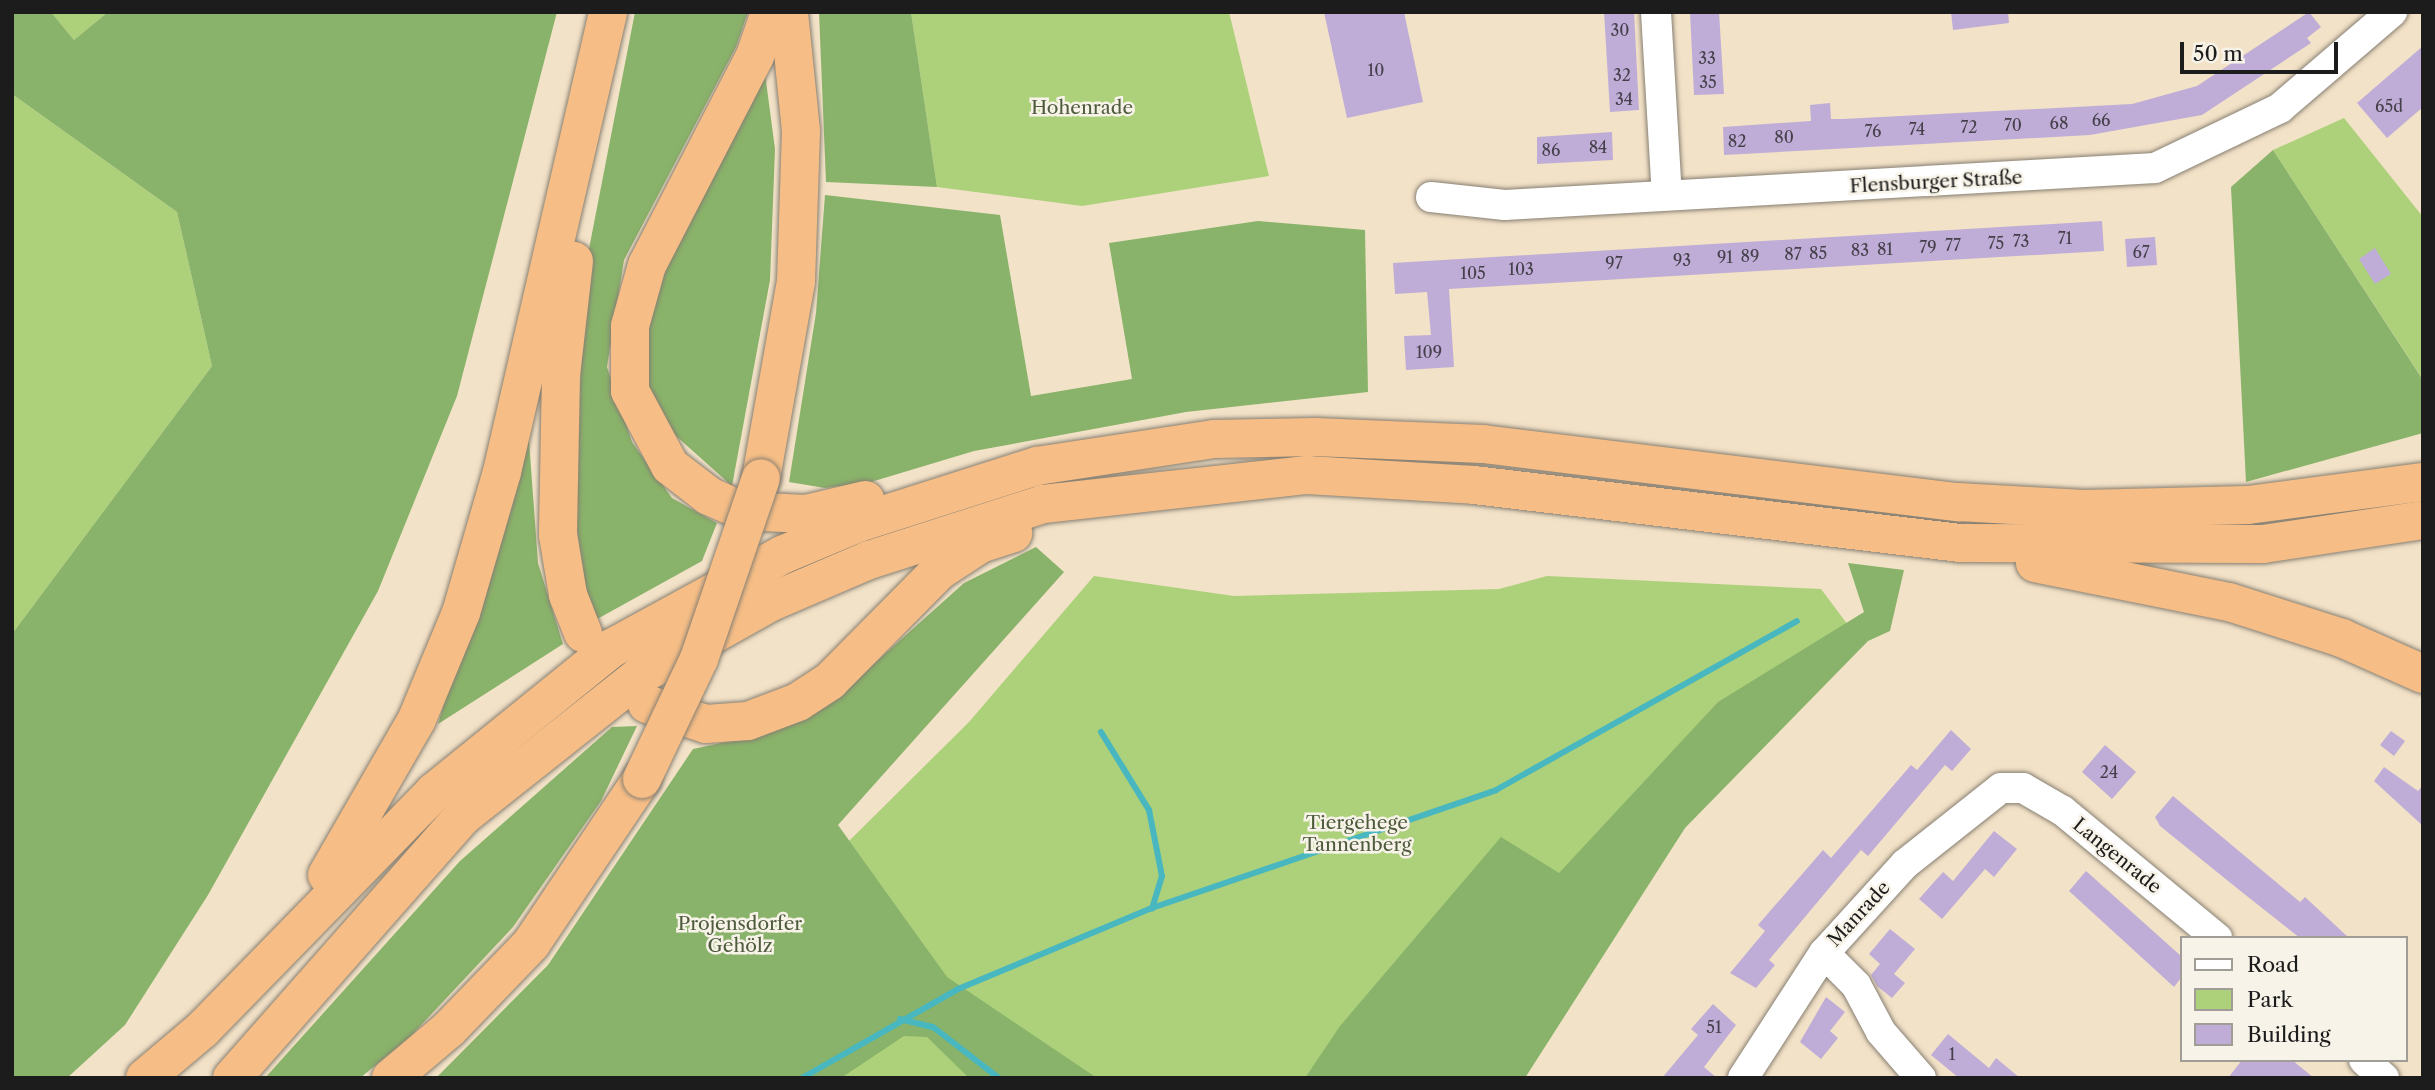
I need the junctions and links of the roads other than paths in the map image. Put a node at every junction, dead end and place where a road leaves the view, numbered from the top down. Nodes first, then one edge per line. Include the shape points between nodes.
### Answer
1 (608, 12) edge
2 (770, 12) edge
3 (789, 12) edge
4 (1656, 12) edge
5 (2392, 12) edge
6 (587, 113) junction
7 (1667, 195) junction
8 (1432, 197) dead end
9 (2423, 482) edge
10 (957, 489) junction
11 (1147, 489) junction
12 (2423, 520) edge
13 (1959, 543) junction
14 (583, 633) dead end
15 (2423, 674) edge
16 (647, 704) dead end
17 (2011, 786) joint
18 (2215, 936) edge
19 (1824, 953) junction
20 (273, 955) junction
21 (2366, 1062) edge
22 (145, 1078) edge
23 (232, 1078) edge
24 (391, 1078) edge
25 (1743, 1078) edge
26 (1921, 1078) edge
27 (2384, 1078) edge

1 - 6 highway
2 - 10 highway via 755,56 637,294 628,349 637,412 670,466 709,496 743,511 806,514 908,490
3 - 24 highway, bridge via 801,131 796,282 761,478 699,659 642,779 531,944 449,1029
4 - 7 street
5 - 7 street, Flensburger Straße via 2280,108 2155,168
6 - 14 highway via 561,374 558,471 564,571
6 - 20 highway via 502,472 461,612 375,800
7 - 8 street, Flensburger Straße via 1505,205
9 - 10 highway via 2248,505 2084,509 1958,502 1483,444 1315,437 1142,449 1037,466
10 - 20 highway via 782,555 612,648 434,792
11 - 13 highway via 1307,475 1474,485
11 - 16 highway via 980,544 939,571 830,681 798,702 748,721 706,724
11 - 23 highway via 1043,504 869,560 771,602 641,675 463,816
12 - 13 highway via 2250,544
13 - 15 highway via 2229,602 2342,638
17 - 18 street, Langenrade via 2063,811
17 - 19 street, Manrade via 1970,807
19 - 25 street, Manrade
19 - 26 street via 1856,985 1881,1032
20 - 22 highway
21 - 27 street

